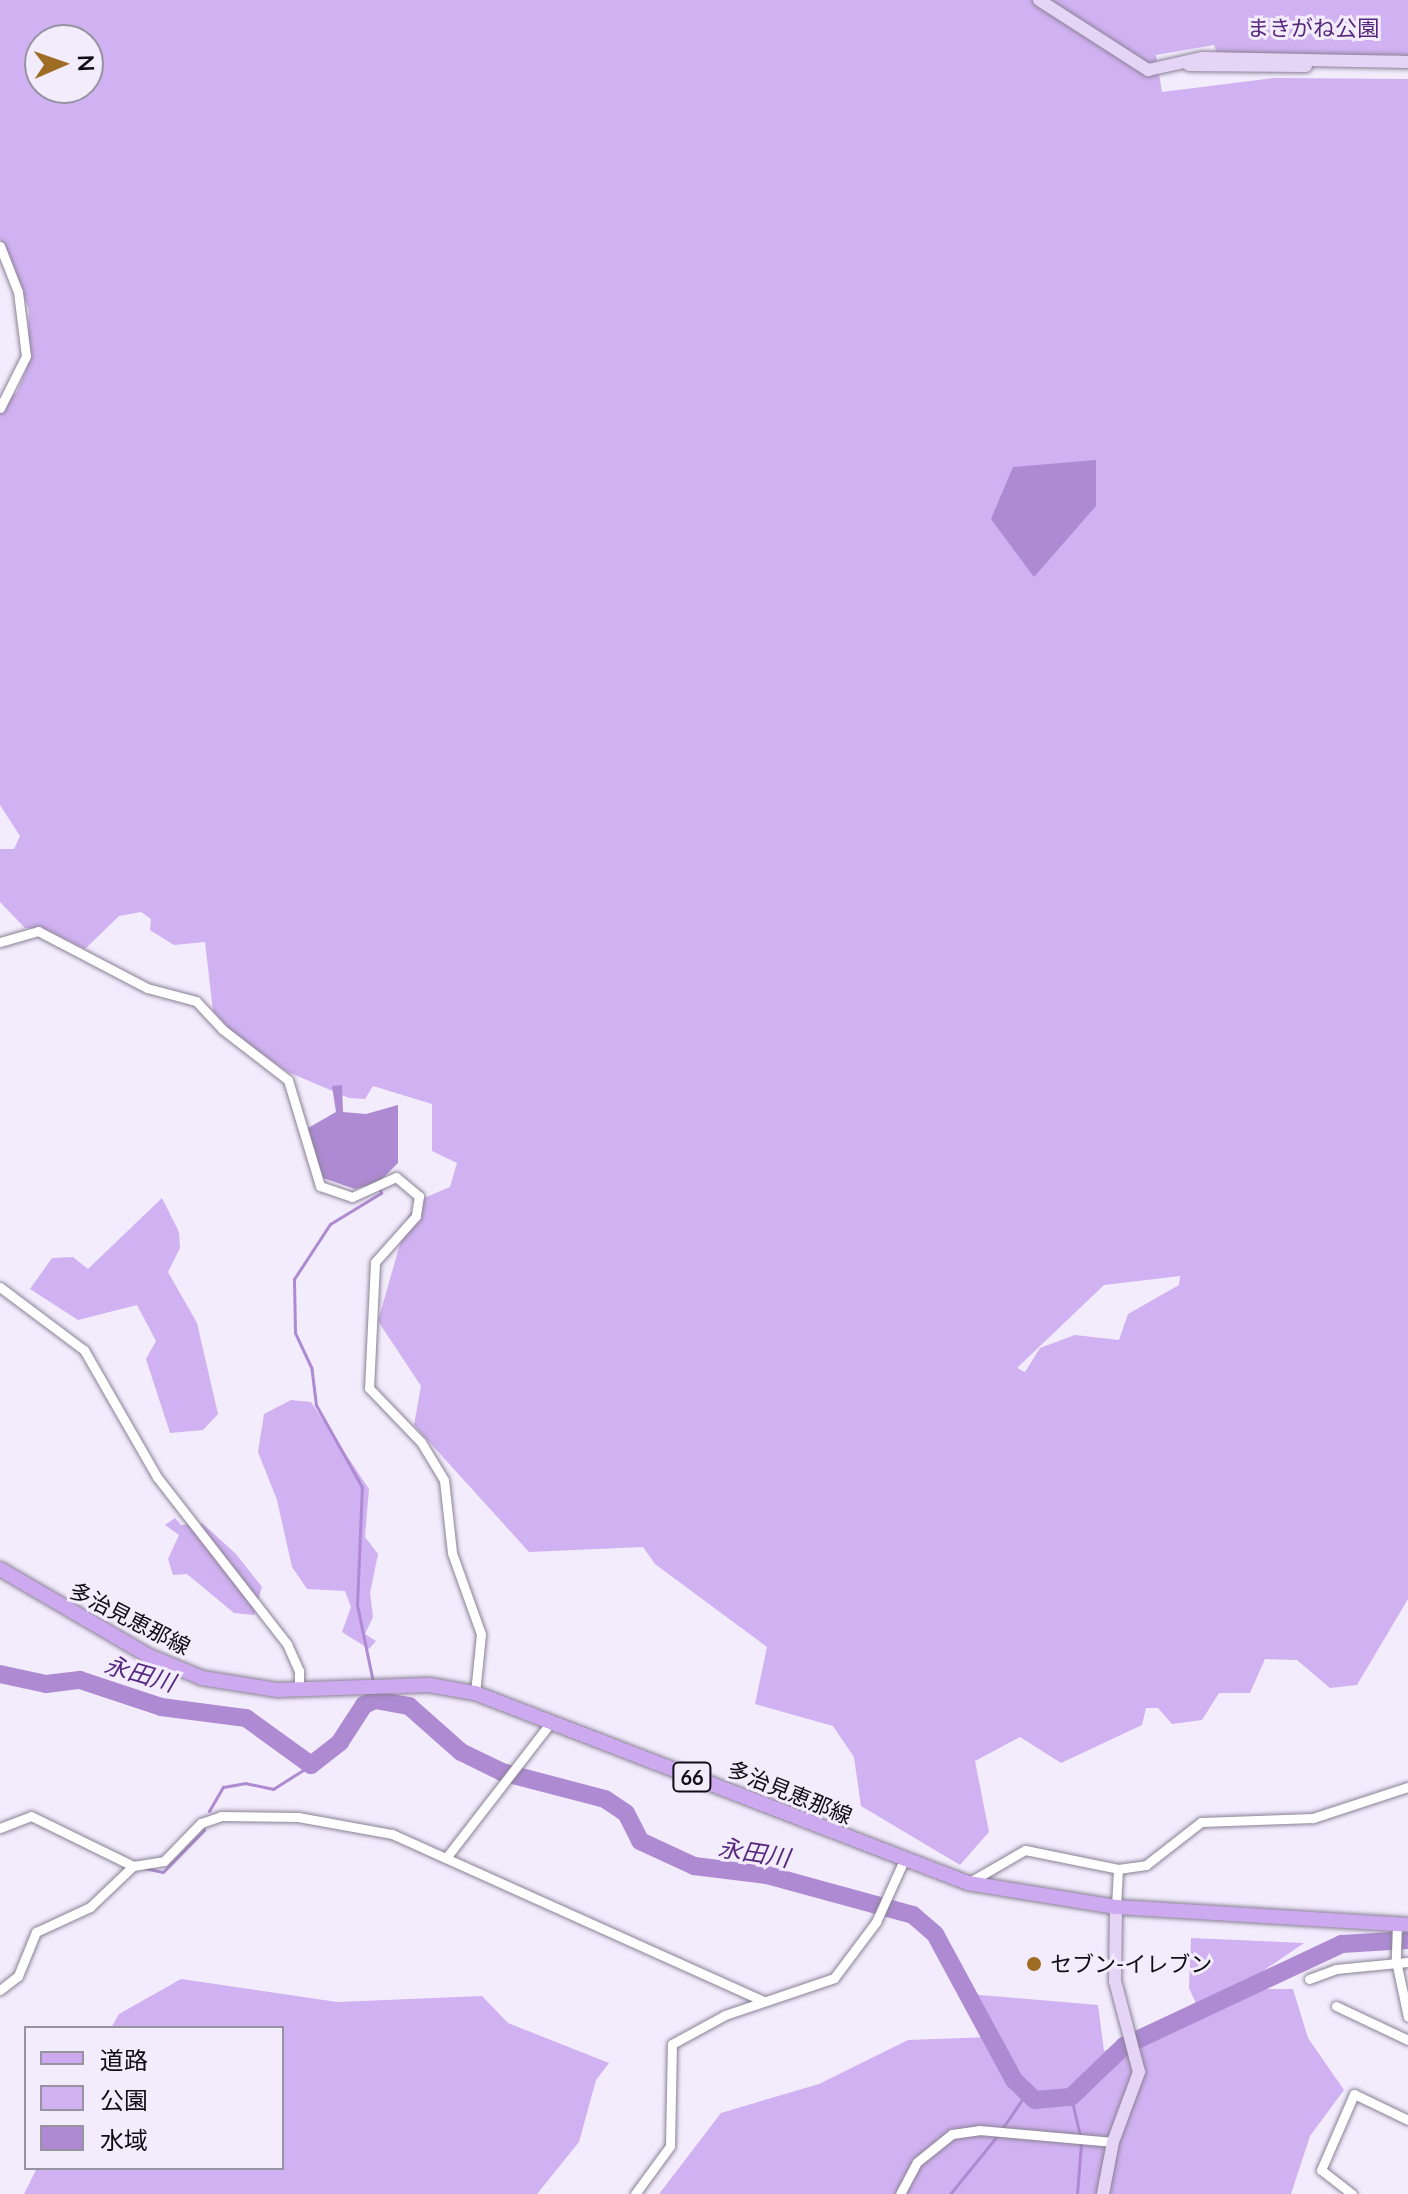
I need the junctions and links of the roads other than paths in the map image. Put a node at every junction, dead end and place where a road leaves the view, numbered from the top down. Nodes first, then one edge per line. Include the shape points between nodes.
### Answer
1 (1039, 0) edge
2 (1408, 62) edge
3 (1189, 65) junction
4 (1408, 69) edge
5 (0, 246) edge
6 (0, 408) edge
7 (0, 942) edge
8 (0, 1287) edge
9 (0, 1569) edge
10 (299, 1690) junction
11 (475, 1693) junction
12 (552, 1721) junction
13 (1408, 1787) edge
14 (0, 1828) edge
15 (446, 1858) junction
16 (904, 1860) junction
17 (133, 1866) junction
18 (1118, 1869) junction
19 (968, 1883) junction
20 (1116, 1907) junction
21 (1401, 1926) edge
22 (1396, 1958) junction
23 (1408, 1962) edge
24 (1309, 1979) dead end
25 (0, 1990) edge
26 (764, 2001) junction
27 (1336, 2006) dead end
28 (1408, 2017) edge
29 (1408, 2040) edge
30 (1408, 2120) edge
31 (1113, 2142) junction
32 (635, 2194) edge
33 (900, 2194) edge
34 (1103, 2194) edge
35 (1352, 2194) edge

1 - 3 street via 1136,66 1157,71
2 - 3 street via 1236,58
3 - 4 street
5 - 6 street via 18,292 26,356
7 - 11 street via 38,931 147,988 196,1001 222,1029 288,1080 320,1186 352,1197 396,1177 419,1196 416,1216 375,1262 369,1388 421,1442 444,1480 452,1553 481,1634
8 - 10 street via 49,1318 84,1350 157,1477 287,1644
9 - 10 main road, 多治見恵那線 / 66 via 176,1668 240,1687
10 - 11 main road, 多治見恵那線 / 66 via 429,1685
11 - 12 main road, 多治見恵那線 / 66
12 - 15 street
12 - 16 main road, 多治見恵那線 / 66
13 - 18 street via 1313,1818 1214,1818 1186,1830 1146,1865
14 - 17 street via 31,1816
15 - 17 street via 392,1834 316,1819 242,1815 201,1823 164,1861
15 - 26 street
16 - 19 main road, 多治見恵那線 / 66
16 - 26 street via 876,1922 834,1978
17 - 25 street via 90,1907 36,1932 18,1976
18 - 19 street via 1025,1850
18 - 20 street
19 - 20 main road, 多治見恵那線 / 66
20 - 21 main road, 多治見恵那線 / 66
20 - 31 street via 1115,1981 1139,2072
21 - 22 street
22 - 23 street
22 - 24 street
22 - 28 street
26 - 32 street via 686,2032 672,2044 670,2146
27 - 29 street
30 - 35 street via 1354,2094 1321,2170
31 - 33 street via 993,2131 952,2134 930,2147
31 - 34 street

